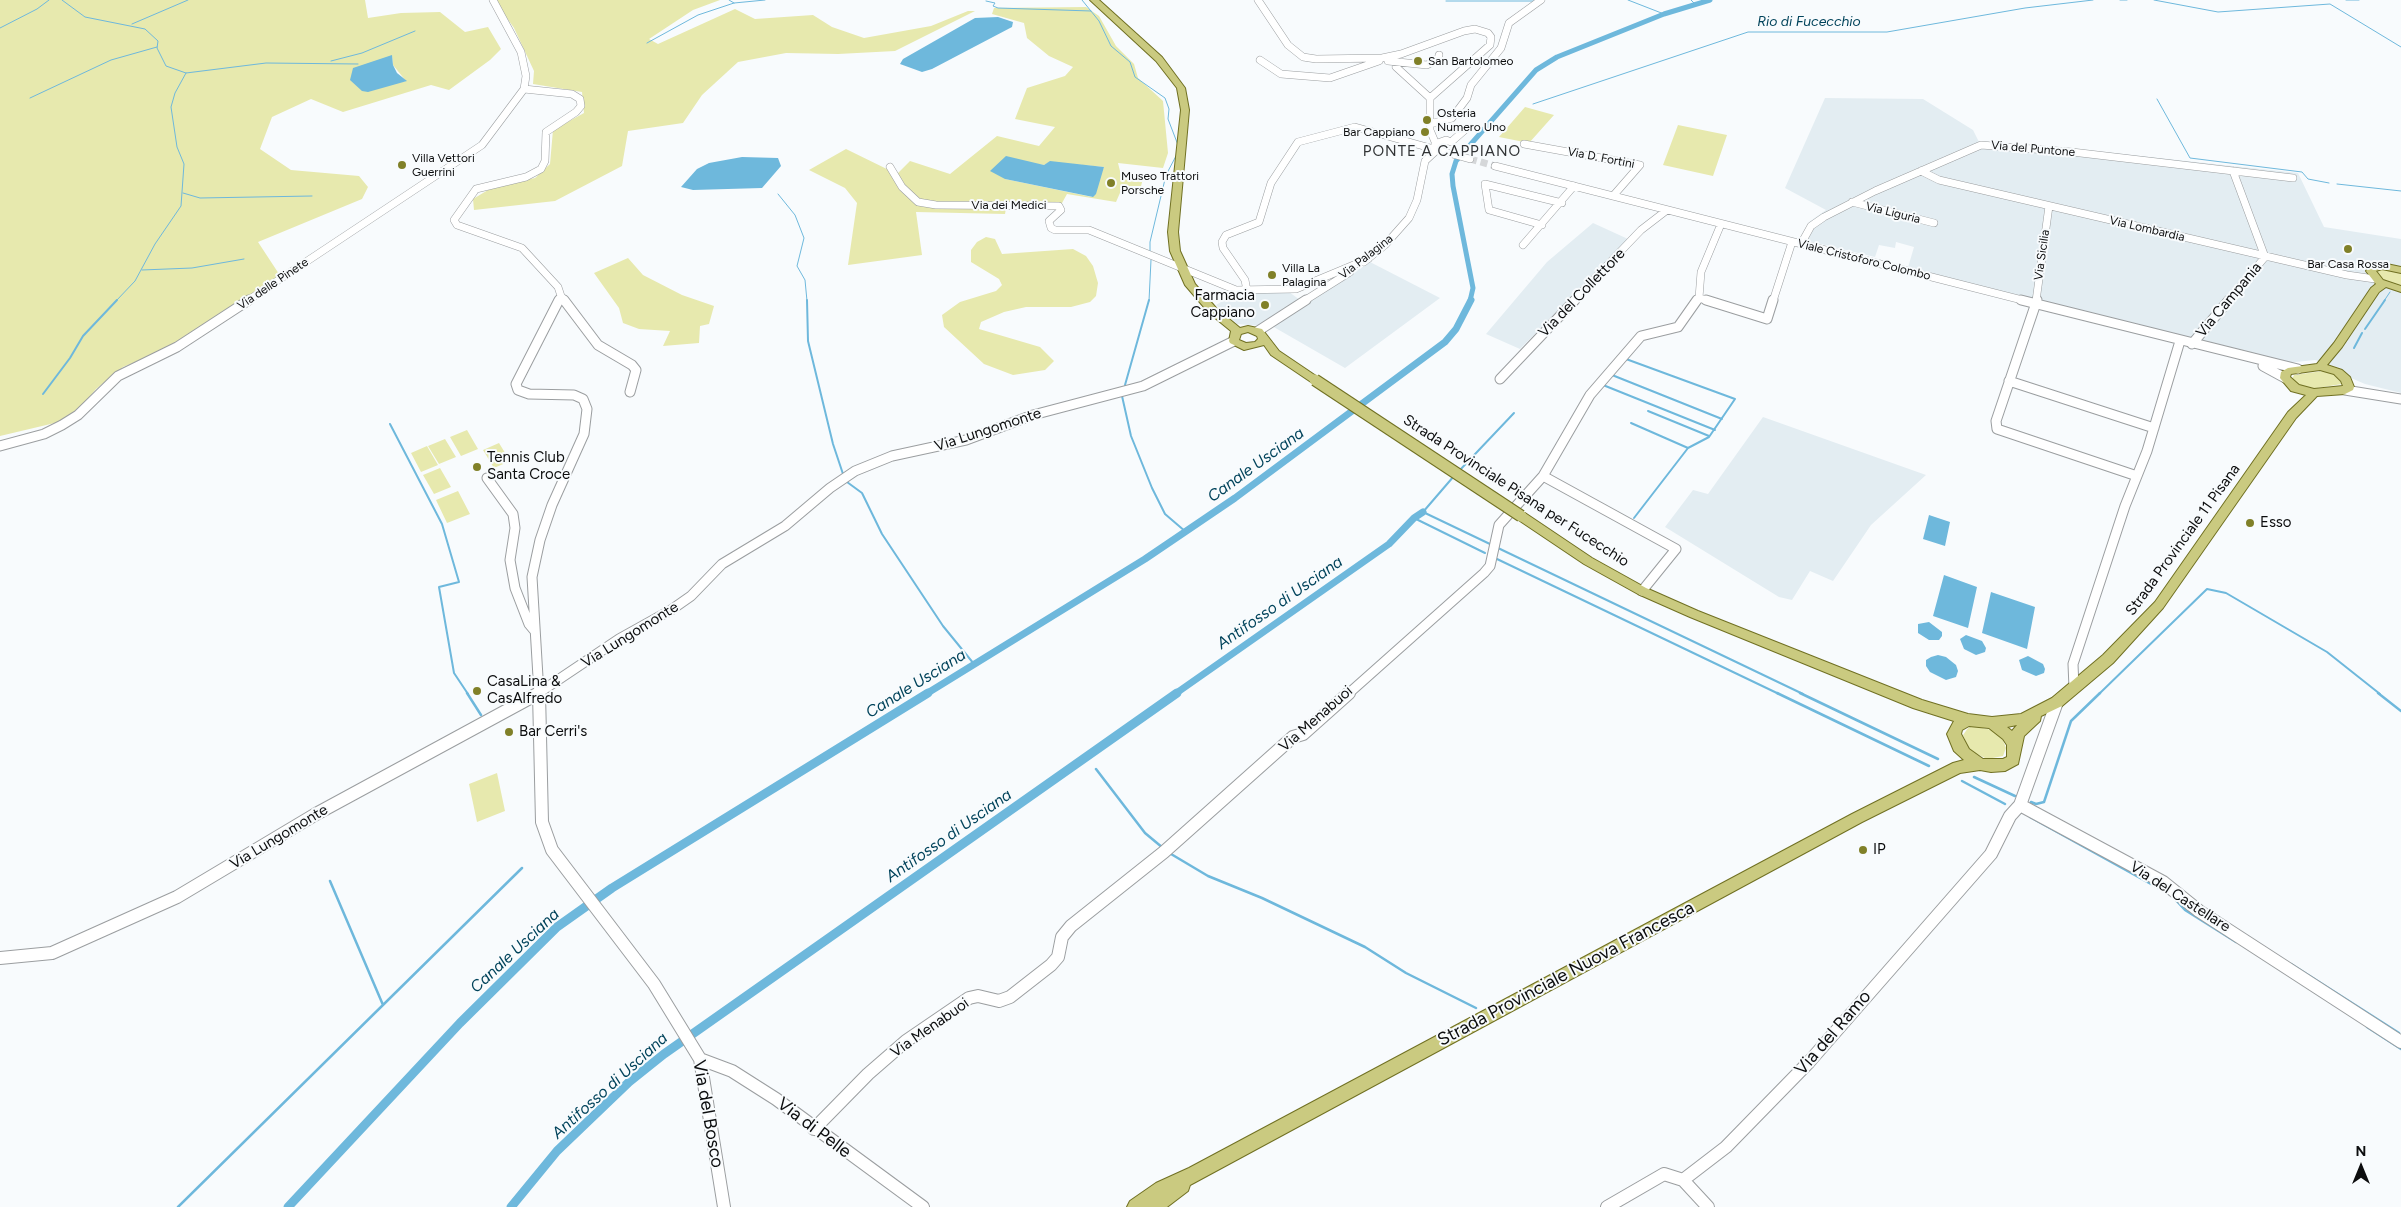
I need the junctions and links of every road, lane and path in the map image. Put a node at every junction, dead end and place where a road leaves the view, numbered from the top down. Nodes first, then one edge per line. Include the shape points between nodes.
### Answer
1 (494, 0) edge
2 (1094, 0) edge
3 (1258, 0) edge
4 (1541, 0) edge
5 (1439, 55) dead end
6 (1260, 60) dead end
7 (1385, 60) junction
8 (1396, 67) dead end
9 (524, 89) junction
10 (1430, 98) junction
11 (1430, 124) junction
12 (1466, 129) dead end
13 (1524, 144) dead end
14 (1435, 148) junction
15 (1470, 159) tunnel mouth
16 (1495, 166) tunnel mouth
17 (890, 167) dead end
18 (1921, 171) junction
19 (2233, 171) junction
20 (2293, 178) dead end
21 (1574, 186) junction
22 (1613, 196) junction
23 (1852, 202) junction
24 (1562, 203) junction
25 (2049, 206) junction
26 (1667, 210) junction
27 (1934, 223) dead end
28 (1721, 224) junction
29 (1542, 225) junction
30 (1792, 242) junction
31 (1801, 244) junction
32 (1523, 245) dead end
33 (2265, 257) junction
34 (1368, 259) junction
35 (1181, 267) junction
36 (2401, 269) edge
37 (2380, 282) junction
38 (2401, 289) edge
39 (1246, 291) junction
40 (561, 296) junction
41 (1699, 298) junction
42 (2036, 304) junction
43 (1260, 334) junction
44 (1236, 336) junction
45 (2180, 341) junction
46 (2192, 344) junction
47 (2338, 345) junction
48 (1254, 347) junction
49 (1275, 352) junction
50 (2232, 354) junction
51 (2320, 367) junction
52 (2298, 369) junction
53 (2338, 372) junction
54 (2285, 378) junction
55 (1500, 379) dead end
56 (2009, 381) junction
57 (2295, 388) junction
58 (2345, 390) junction
59 (630, 392) dead end
60 (2314, 393) junction
61 (2401, 399) edge
62 (2292, 415) junction
63 (2154, 428) junction
64 (0, 446) edge
65 (1543, 476) junction
66 (2137, 476) junction
67 (488, 478) dead end
68 (1642, 591) junction
69 (535, 631) junction
70 (2074, 688) junction
71 (539, 693) junction
72 (2057, 702) junction
73 (1918, 704) junction
74 (2042, 711) junction
75 (1968, 720) junction
76 (1992, 723) junction
77 (1954, 734) junction
78 (2014, 744) junction
79 (1959, 747) junction
80 (1980, 764) junction
81 (1939, 776) junction
82 (2020, 805) junction
83 (0, 958) edge
84 (2401, 1042) edge
85 (700, 1059) junction
86 (814, 1129) junction
87 (1195, 1174) junction
88 (1682, 1180) junction
89 (724, 1207) edge
90 (923, 1207) edge
91 (1136, 1207) edge
92 (1153, 1207) edge
93 (1607, 1207) edge
94 (1708, 1207) edge

1 - 9 street via 525,64
2 - 35 main road, Strada Provinciale Pisana per Fucecchio via 1159,59 1181,88 1185,110 1173,232
3 - 7 street via 1288,45 1303,57
4 - 11 street via 1509,22 1501,48 1471,85 1467,98 1452,118
5 - 7 street via 1438,60 1428,65
6 - 7 street via 1280,74 1330,78
7 - 10 street via 1464,31 1475,29 1488,33 1490,45
8 - 10 street
9 - 40 street via 572,94 580,99 580,106 546,132 545,160 541,169 526,178 490,184 476,190 454,220 457,224 522,248 543,268
9 - 64 street, Via delle Pinete via 482,146 177,347 118,376 78,415 62,425 44,434
10 - 11 street
11 - 14 street
12 - 14 street via 1450,142 1446,140
13 - 22 street, Via D. Fortini via 1640,165
14 - 15 street
14 - 34 street, Via Palagina via 1425,161 1417,200 1409,218
14 - 39 street via 1355,127 1298,142 1271,183 1259,222 1226,235 1222,242 1245,280
16 - 21 street, Viale Cristoforo Colombo
17 - 35 street, Via dei Medici via 902,187 918,202 1059,206 1061,210 1049,221 1051,228 1089,230
18 - 19 street, Via del Puntone via 1974,146 1986,145
18 - 23 street, Via del Puntone
18 - 25 street, Via Lombardia via 1939,180
19 - 20 street, Via del Puntone
19 - 33 street
21 - 22 street, Viale Cristoforo Colombo
21 - 24 street
22 - 26 street, Viale Cristoforo Colombo
23 - 27 street, Via Liguria
23 - 31 street, Via del Puntone via 1811,226
24 - 29 street
24 - 29 street via 1485,184 1489,210
25 - 33 street, Via Lombardia
25 - 42 street, Via Sicilia
26 - 28 street, Viale Cristoforo Colombo
26 - 55 street, Via del Collettore via 1642,230
28 - 30 street, Viale Cristoforo Colombo
28 - 41 street via 1701,272
29 - 32 street
30 - 31 street, Viale Cristoforo Colombo
30 - 41 street via 1767,319
31 - 42 street, Viale Cristoforo Colombo
33 - 37 street, Via Lombardia
33 - 46 street, Via Campania
34 - 39 street, Via dei Medici via 1296,289
34 - 43 street, Via Palagina
35 - 39 street, Via dei Medici via 1229,288
35 - 44 main road, Strada Provinciale Pisana per Fucecchio via 1190,285
36 - 37 main road via 2374,267 2371,274
37 - 38 main road
37 - 47 main road
40 - 59 street via 598,345 636,370
40 - 69 street, Via del Bosco via 516,384 518,390 529,394 574,395 583,399 587,409 584,434 552,506 536,557 532,588
41 - 65 street, Via Menabuoi via 1678,327 1641,336 1632,344 1590,395
42 - 45 street, Viale Cristoforo Colombo
42 - 56 street, Via Sicilia
43 - 44 main road via 1248,328
43 - 48 main road via 1261,343
43 - 49 main road, Strada Provinciale Pisana per Fucecchio
44 - 48 main road, Strada Provinciale Pisana per Fucecchio via 1244,347
44 - 71 street, Via Lungomonte via 1143,386 1033,415 966,440 892,456 855,471 785,526 717,568 691,596
45 - 46 street, Viale Cristoforo Colombo
45 - 63 street
46 - 50 street, Viale Cristoforo Colombo
47 - 51 main road
47 - 53 main road via 2334,361
48 - 49 main road, Strada Provinciale Pisana per Fucecchio
49 - 68 main road, Strada Provinciale Pisana per Fucecchio, bridge via 1588,561
50 - 52 street, Viale Cristoforo Colombo
50 - 54 street, Viale Cristoforo Colombo
51 - 52 main road
51 - 53 main road
52 - 54 main road via 2288,371
53 - 58 main road via 2349,383
54 - 57 main road
56 - 63 street
56 - 66 street, Via Sicilia via 1996,429
57 - 60 main road
57 - 62 main road, Strada Provinciale 11 Pisana via 2298,400
58 - 60 main road
58 - 61 street
60 - 62 main road, Strada Provinciale 11 Pisana
62 - 70 main road, Strada Provinciale 11 Pisana via 2159,605 2108,659
63 - 66 street
65 - 68 street via 1676,548
65 - 86 street, Via Menabuoi via 1499,525 1490,566 1484,573 1303,734 1293,737 1166,850 1071,926 1062,937 1058,958 1051,965 1010,997 999,1001 978,996 969,998 906,1041
66 - 70 street via 2074,664
67 - 69 street via 513,514 515,528 510,560 516,588 529,624
68 - 73 main road, Strada Provinciale Pisana per Fucecchio
69 - 71 street, Via del Bosco
70 - 72 main road, Strada Provinciale 11 Pisana
71 - 83 street, Via Lungomonte via 316,814 178,897 52,953
71 - 85 street, Via del Bosco via 542,822 552,850 612,926 685,1030
72 - 74 main road, Strada Provinciale 11 Pisana
72 - 82 street
73 - 75 main road, Strada Provinciale Pisana per Fucecchio
73 - 77 main road, Strada Provinciale Pisana per Fucecchio via 1944,721
74 - 76 main road, Strada Provinciale 11 Pisana via 2012,722
74 - 78 main road, Strada Provinciale 11 Pisana via 2018,733
75 - 76 main road, Strada Provinciale Pisana per Fucecchio
75 - 77 main road via 1957,726
76 - 78 main road
77 - 79 main road, Strada Provinciale Pisana per Fucecchio
78 - 80 main road via 2014,756 2009,763 1997,767
79 - 80 main road, Strada Provinciale Pisana per Fucecchio
79 - 81 main road, Strada Provinciale Nuova Francesca via 1951,764
80 - 81 main road, Strada Provinciale Nuova Francesca via 1958,767
81 - 87 main road, Strada Provinciale Nuova Francesca
82 - 84 street, Via del Castellare via 2163,882 2199,911
82 - 88 street, Via del Ramo via 2010,816 1991,854 1809,1062 1726,1147
85 - 86 street, Via di Pelle via 732,1071 776,1099
85 - 89 street, Via del Bosco
86 - 90 street, Via di Pelle
87 - 91 main road, Strada Provinciale Nuova Francesca via 1162,1189
87 - 92 main road, Strada Provinciale Nuova Francesca
88 - 93 street via 1664,1174
88 - 94 street

